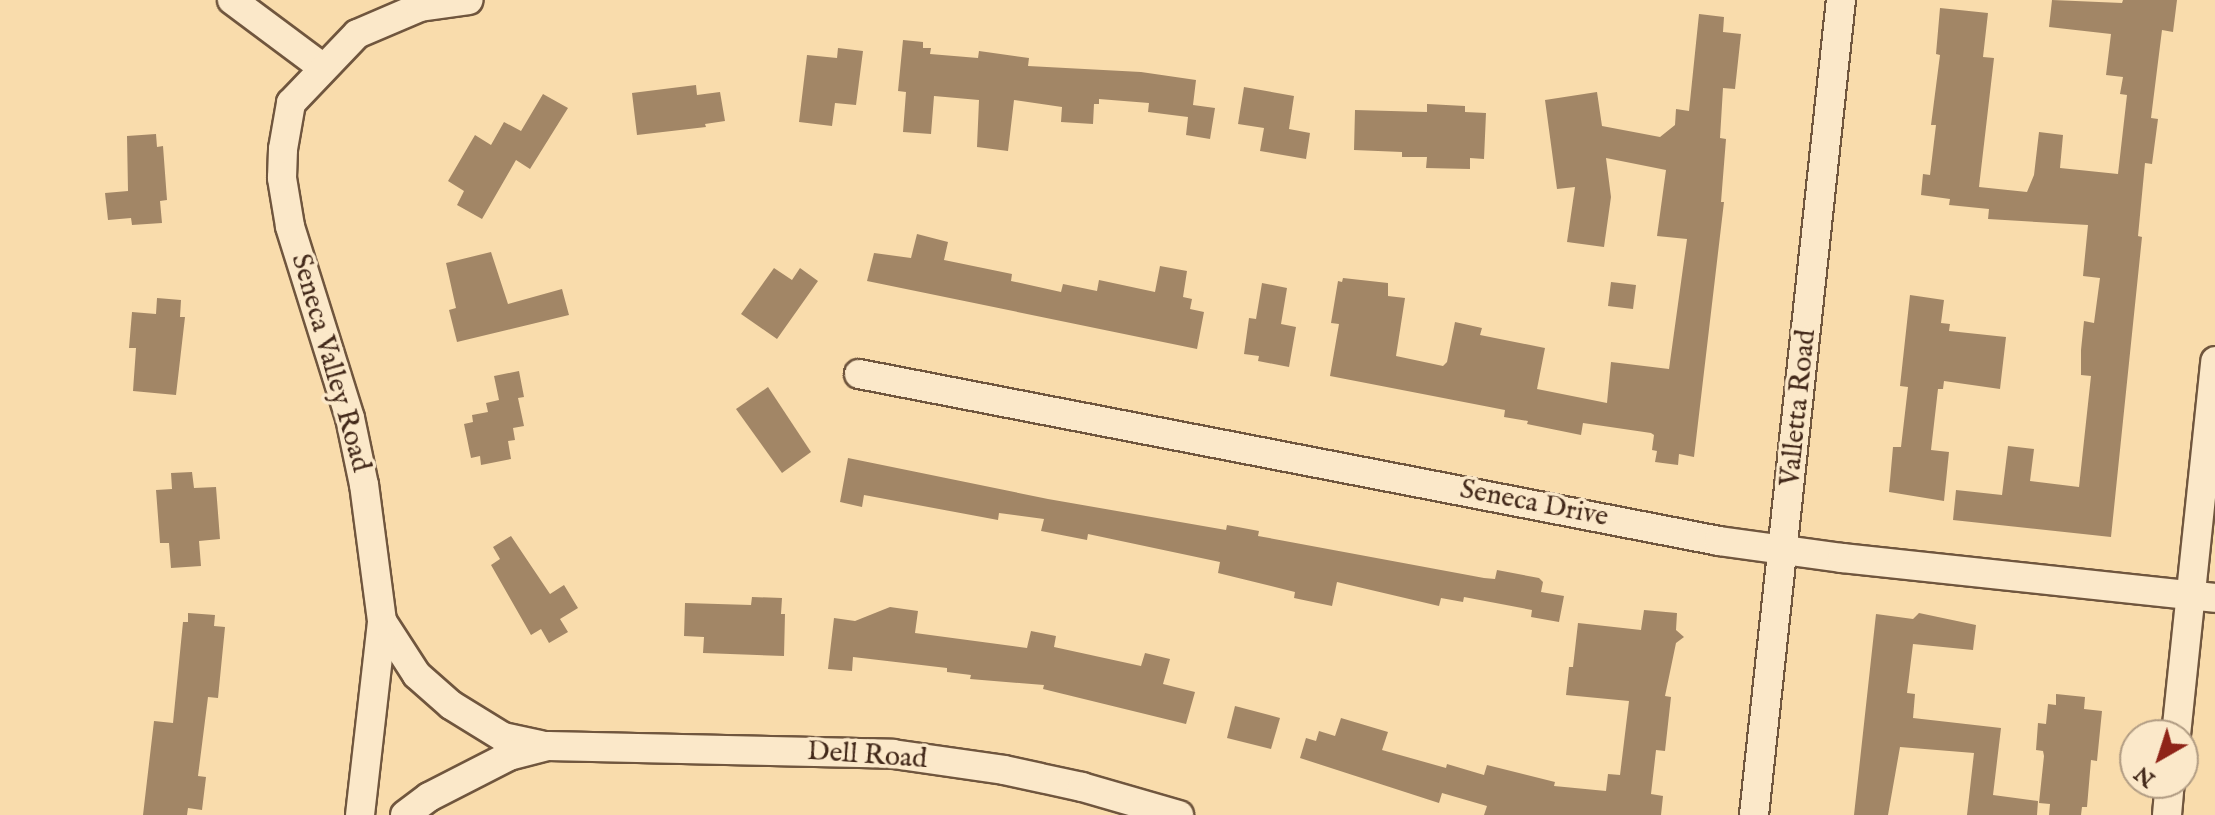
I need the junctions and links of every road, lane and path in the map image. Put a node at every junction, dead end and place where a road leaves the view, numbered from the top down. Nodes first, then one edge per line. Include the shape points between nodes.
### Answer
1 (232, 0) edge
2 (469, 0) edge
3 (1841, 0) edge
4 (322, 67) junction
5 (2215, 361) edge
6 (859, 374) dead end
7 (1782, 551) junction
8 (2203, 597) edge
9 (382, 621) junction
10 (2179, 719) edge
11 (548, 746) junction
12 (360, 815) edge
13 (405, 815) edge
14 (1179, 815) edge
15 (1754, 815) edge

1 - 4 street
2 - 4 street, Seneca Valley Road via 420,7 387,19 357,34
3 - 7 street, Valletta Road
4 - 9 street, Seneca Valley Road via 291,103 283,190 350,418
5 - 8 street
6 - 7 street, Seneca Drive
7 - 8 street, Seneca Drive
7 - 15 street, Valletta Road
8 - 10 street
9 - 11 street, Dell Road via 417,675 451,705 503,737
9 - 12 street, Seneca Valley Road
11 - 13 street, Dell Road via 509,756
11 - 14 street, Dell Road via 893,754 1004,770

